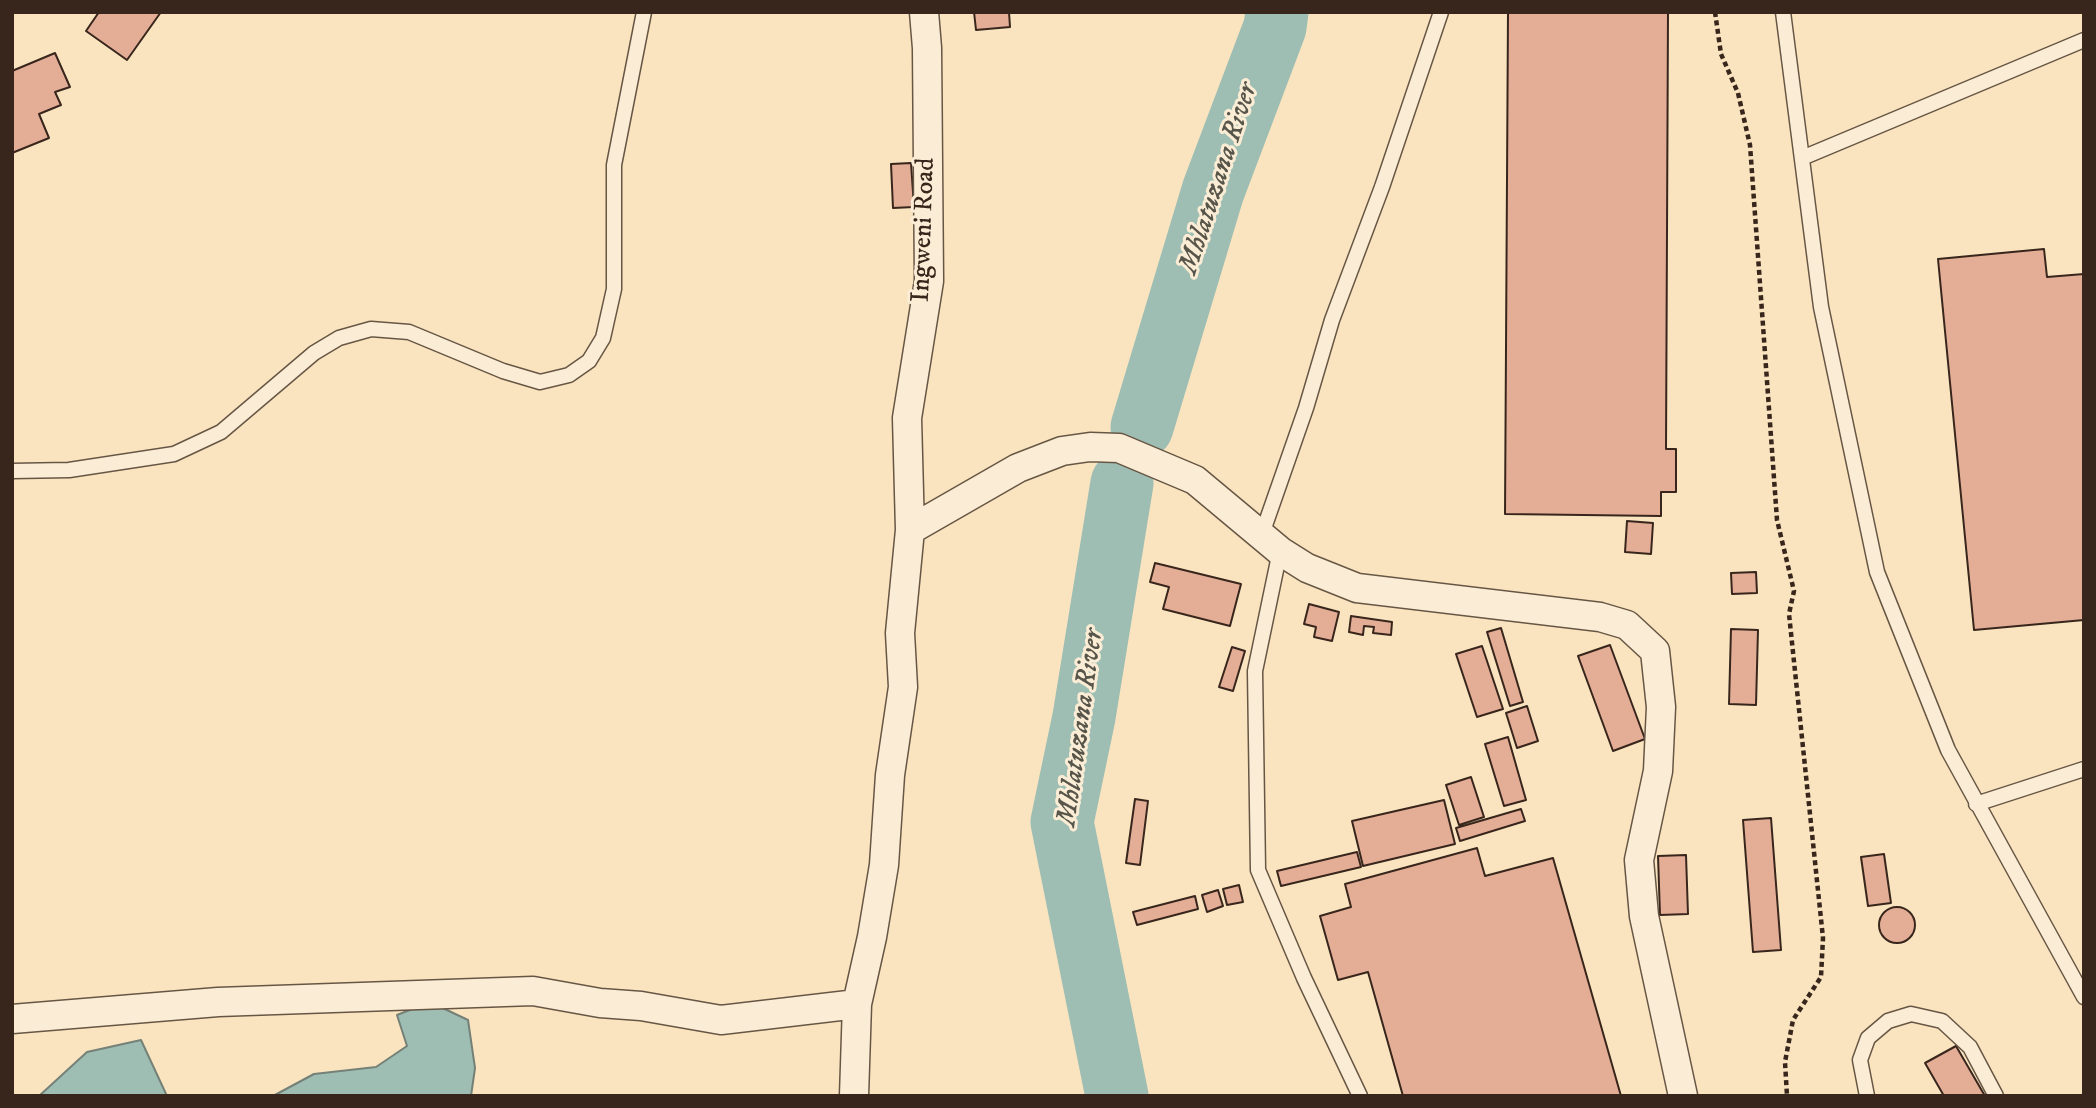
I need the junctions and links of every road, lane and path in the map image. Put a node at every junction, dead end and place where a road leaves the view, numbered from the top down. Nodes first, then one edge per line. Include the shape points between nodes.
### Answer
1 (644, 12) edge
2 (923, 12) edge
3 (1441, 12) edge
4 (1715, 12) edge
5 (1783, 12) edge
6 (2084, 40) edge
7 (1802, 159) junction
8 (12, 471) edge
9 (910, 530) junction
10 (1271, 543) junction
11 (2084, 769) edge
12 (1976, 804) junction
13 (2084, 997) edge
14 (857, 1004) junction
15 (12, 1019) edge
16 (854, 1096) edge
17 (1360, 1096) edge
18 (1684, 1096) edge
19 (1787, 1096) edge
20 (1867, 1096) edge
21 (1996, 1096) edge

1 - 8 lane via 614,165 614,289 603,338 579,368 540,382 409,332 371,329 323,348 221,432 174,454 69,470
2 - 9 street, Ingweni Road via 929,281 907,418
3 - 10 lane via 1332,320
4 - 19 path via 1721,54 1738,93 1750,145 1777,520 1794,591 1789,614 1823,939 1821,977 1793,1020 1785,1062
5 - 7 lane
6 - 7 lane
7 - 12 lane via 1821,307 1877,572 1948,750
9 - 10 street via 1018,468 1062,451 1119,448 1195,480
9 - 14 street, Ingweni Road via 900,634 903,687 890,775 884,865
10 - 17 lane via 1255,671 1258,870
10 - 18 street via 1307,568 1357,588 1601,617 1627,625 1655,652 1661,707 1658,771 1639,860 1644,916
11 - 12 lane
12 - 13 lane
14 - 15 street via 721,1020 533,991 218,1002
14 - 16 street, Ingweni Road
20 - 21 lane via 1860,1060 1868,1038 1888,1021 1910,1014 1942,1021 1969,1047

